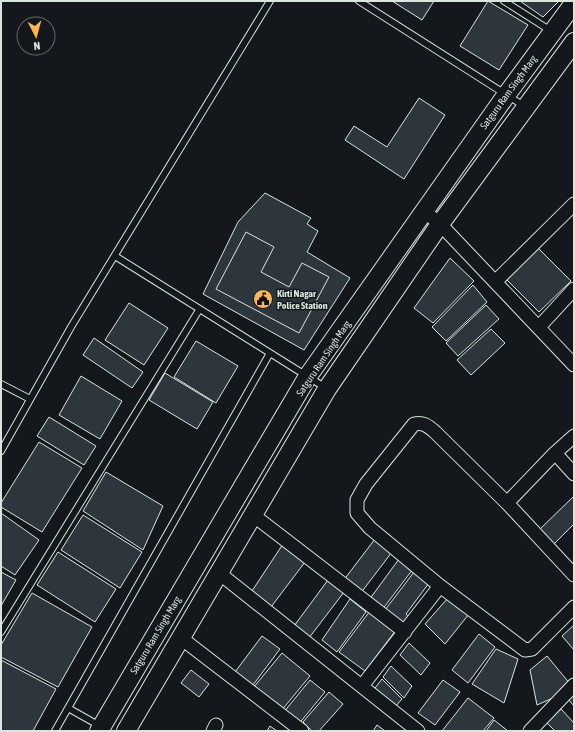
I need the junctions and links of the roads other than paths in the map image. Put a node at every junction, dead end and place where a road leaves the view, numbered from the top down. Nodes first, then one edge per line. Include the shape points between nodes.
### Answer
1 (270, 1) edge
2 (359, 1) edge
3 (504, 1) edge
4 (574, 3) edge
5 (552, 32) junction
6 (574, 42) edge
7 (507, 94) junction
8 (525, 107) junction
9 (574, 204) edge
10 (424, 212) junction
11 (440, 224) junction
12 (115, 256) junction
13 (495, 282) junction
14 (574, 289) edge
15 (199, 310) junction
16 (539, 327) junction
17 (270, 353) junction
18 (574, 365) edge
19 (308, 376) junction
20 (1, 384) edge
21 (327, 389) junction
22 (30, 399) junction
23 (574, 436) edge
24 (1, 451) edge
25 (555, 453) junction
26 (574, 474) edge
27 (508, 502) junction
28 (252, 515) junction
29 (219, 573) junction
30 (574, 575) edge
31 (440, 586) junction
32 (574, 607) edge
33 (1, 632) edge
34 (405, 632) junction
35 (181, 638) junction
36 (574, 685) edge
37 (362, 686) junction
38 (68, 708) junction
39 (100, 729) edge
40 (55, 731) edge
41 (126, 731) edge
42 (302, 731) edge
43 (418, 731) edge
44 (530, 731) edge

1 - 12 lane
2 - 7 lane
3 - 5 lane
4 - 5 main road, Satguru Ram Singh Marg
5 - 7 main road, Satguru Ram Singh Marg
6 - 8 main road, Satguru Ram Singh Marg
7 - 8 lane
7 - 10 main road, Satguru Ram Singh Marg
8 - 11 main road, Satguru Ram Singh Marg
9 - 13 street
10 - 11 street
10 - 19 main road, Satguru Ram Singh Marg
11 - 13 street
11 - 21 main road, Satguru Ram Singh Marg
12 - 15 lane
12 - 22 lane
13 - 16 street
14 - 16 street
15 - 17 lane
15 - 33 lane
16 - 18 street
17 - 19 lane
17 - 38 lane
19 - 21 lane
19 - 39 main road, Satguru Ram Singh Marg
20 - 22 lane
21 - 28 main road, Satguru Ram Singh Marg
22 - 24 lane
23 - 25 street
25 - 26 street
25 - 27 street
27 - 30 street
27 - 31 street via 427,425 414,424 363,490 357,500 357,513 370,528
28 - 29 main road, Satguru Ram Singh Marg
28 - 34 street
29 - 35 main road, Satguru Ram Singh Marg
29 - 37 street
31 - 32 street via 525,650 532,649
31 - 34 street
34 - 37 street
35 - 41 main road, Satguru Ram Singh Marg
35 - 42 street
36 - 44 street
37 - 43 street
38 - 39 lane
38 - 40 lane

